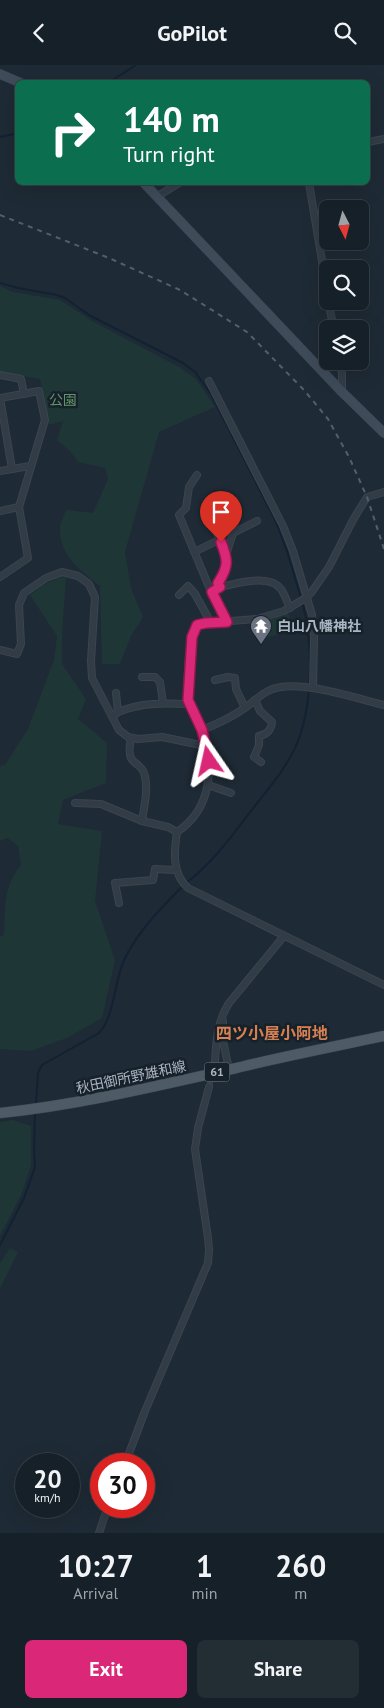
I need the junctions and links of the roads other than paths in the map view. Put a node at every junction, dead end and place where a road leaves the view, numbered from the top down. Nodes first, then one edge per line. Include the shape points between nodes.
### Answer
1 (0, 74) edge
2 (15, 80) edge
3 (384, 139) edge
4 (370, 141) edge
5 (146, 185) edge
6 (176, 185) edge
7 (309, 185) edge
8 (158, 196) junction
9 (322, 260) edge
10 (341, 370) edge
11 (0, 375) edge
12 (209, 381) dead end
13 (342, 392) junction
14 (24, 394) junction
15 (0, 398) edge
16 (384, 433) edge
17 (30, 466) junction
18 (12, 469) junction
19 (0, 471) edge
20 (198, 475) dead end
21 (384, 492) edge
22 (19, 507) junction
23 (0, 511) edge
24 (235, 515) dead end
25 (257, 521) dead end
26 (221, 539) junction
27 (194, 552) junction
28 (226, 555) junction
29 (0, 577) edge
30 (220, 587) junction
31 (212, 592) junction
32 (179, 595) dead end
33 (305, 598) junction
34 (290, 608) junction
35 (227, 622) junction
36 (211, 623) junction
37 (0, 650) edge
38 (142, 677) dead end
39 (215, 680) dead end
40 (310, 688) junction
41 (116, 693) dead end
42 (255, 700) junction
43 (163, 703) junction
44 (189, 704) junction
45 (384, 705) edge
46 (245, 708) junction
47 (115, 715) junction
48 (202, 730) junction
49 (131, 737) junction
50 (206, 746) junction
51 (261, 762) dead end
52 (208, 785) junction
53 (231, 793) dead end
54 (75, 803) dead end
55 (142, 821) junction
56 (177, 832) junction
57 (176, 870) junction
58 (119, 903) dead end
59 (284, 936) junction
60 (384, 985) edge
61 (222, 1015) junction
62 (384, 1036) edge
63 (215, 1063) tunnel mouth
64 (229, 1069) junction
65 (209, 1087) tunnel mouth
66 (0, 1113) edge
67 (129, 1453) edge
68 (104, 1518) edge
69 (99, 1533) edge

1 - 2 street
3 - 4 street
5 - 8 street
6 - 8 street
7 - 9 street
8 - 13 street
10 - 13 street
11 - 14 street via 21,379
12 - 33 street via 283,526
13 - 16 street
14 - 15 street
14 - 17 street via 39,391 45,420
15 - 18 street
17 - 18 street
17 - 22 street
18 - 19 street
20 - 27 street via 189,487 186,508 179,515
21 - 33 street via 367,497 329,567
22 - 23 street
22 - 29 street via 28,558
24 - 26 street via 214,526
25 - 28 street via 233,533
26 - 27 street
26 - 28 street
27 - 31 street
28 - 30 street via 227,569 218,583
30 - 31 street
30 - 34 street via 265,580 281,589
31 - 35 street
32 - 36 street via 188,586
33 - 34 street
33 - 40 street via 312,615 314,637
34 - 35 street via 257,619
35 - 36 street
36 - 44 street via 197,625 192,637
37 - 47 street via 17,654 21,644 19,605 24,593 62,572 78,576 89,584 95,597 92,677
38 - 43 street via 155,677 160,682
39 - 46 street via 234,678
40 - 42 street via 280,687
40 - 45 street
41 - 47 street
42 - 46 street
42 - 51 street via 260,711 272,722 271,729 259,736 254,757
43 - 44 street
43 - 47 street via 133,706
44 - 48 street
46 - 48 street
47 - 49 street via 119,730
48 - 50 street
49 - 50 street via 162,737
49 - 55 street via 131,758 145,775 146,799
50 - 52 street via 210,772
52 - 53 street
52 - 56 street via 197,813
54 - 55 street via 101,804
55 - 56 street
56 - 57 street
57 - 58 street via 155,869 153,881 115,883
57 - 59 street via 184,885
59 - 60 street
59 - 61 street
61 - 63 street
61 - 64 street
62 - 64 main road, 秋田御所野雄和線 / 61
64 - 66 main road, 秋田御所野雄和線 / 61 via 142,1090
65 - 67 street via 195,1149 210,1250 208,1263
68 - 69 street

